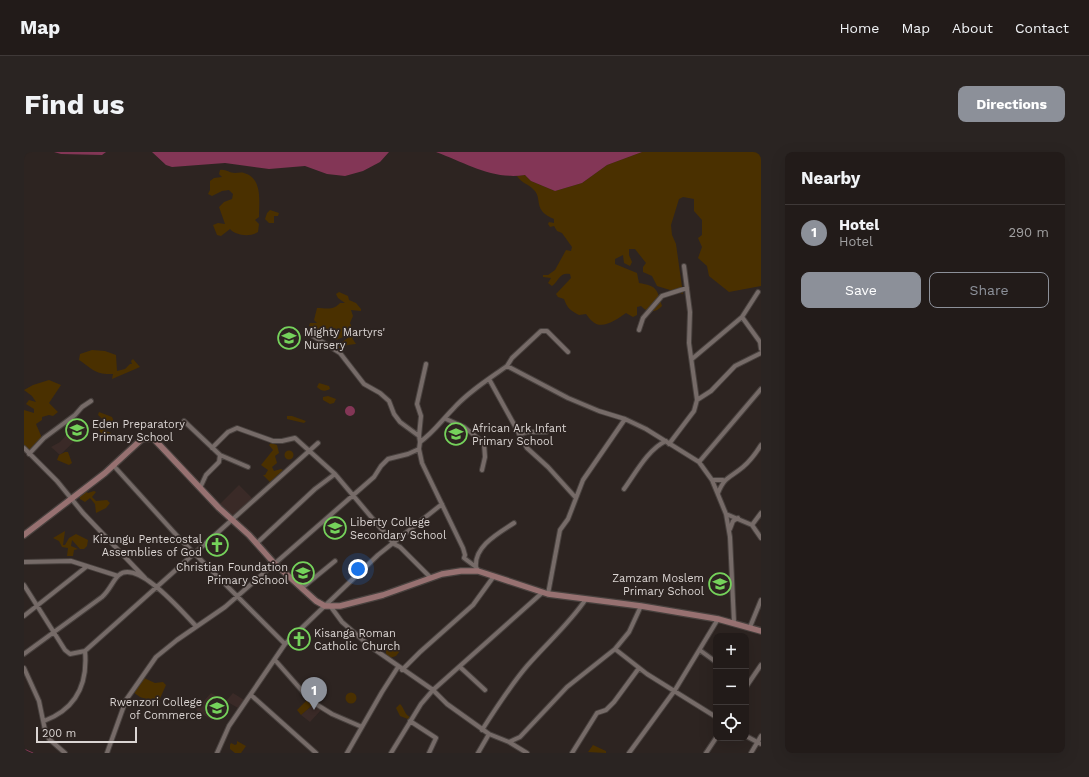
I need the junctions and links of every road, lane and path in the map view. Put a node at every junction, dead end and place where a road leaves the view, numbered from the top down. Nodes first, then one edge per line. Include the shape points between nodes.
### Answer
1 (684, 266) dead end
2 (687, 288) junction
3 (758, 292) dead end
4 (742, 317) junction
5 (638, 330) dead end
6 (313, 336) dead end
7 (760, 341) edge
8 (761, 349) edge
9 (568, 352) dead end
10 (761, 353) edge
11 (692, 359) junction
12 (426, 364) dead end
13 (507, 366) junction
14 (489, 379) junction
15 (761, 389) edge
16 (697, 400) junction
17 (91, 401) dead end
18 (446, 419) junction
19 (625, 419) junction
20 (184, 421) dead end
21 (546, 432) dead end
22 (519, 434) junction
23 (418, 436) junction
24 (420, 442) junction
25 (668, 442) junction
26 (318, 443) dead end
27 (761, 445) edge
28 (24, 448) edge
29 (212, 448) junction
30 (419, 450) junction
31 (309, 452) junction
32 (29, 454) junction
33 (220, 455) junction
34 (699, 462) junction
35 (113, 465) junction
36 (248, 467) dead end
37 (482, 470) dead end
38 (335, 474) junction
39 (712, 480) junction
40 (723, 480) junction
41 (200, 488) junction
42 (624, 489) dead end
43 (718, 493) junction
44 (353, 496) junction
45 (576, 498) junction
46 (72, 499) junction
47 (442, 504) junction
48 (761, 513) edge
49 (726, 514) junction
50 (738, 518) junction
51 (232, 519) junction
52 (514, 523) dead end
53 (752, 525) junction
54 (729, 531) junction
55 (25, 532) edge
56 (761, 538) edge
57 (257, 543) junction
58 (394, 544) junction
59 (194, 552) junction
60 (335, 561) dead end
61 (24, 562) edge
62 (274, 563) junction
63 (86, 567) junction
64 (477, 569) junction
65 (118, 576) junction
66 (494, 576) junction
67 (431, 578) junction
68 (146, 579) junction
69 (24, 585) edge
70 (158, 586) junction
71 (302, 588) junction
72 (546, 593) junction
73 (237, 596) junction
74 (586, 599) junction
75 (761, 600) edge
76 (328, 606) junction
77 (641, 606) junction
78 (36, 607) junction
79 (24, 616) edge
80 (718, 619) junction
81 (734, 622) junction
82 (196, 626) junction
83 (750, 627) junction
84 (761, 631) edge
85 (55, 632) junction
86 (285, 644) junction
87 (615, 649) junction
88 (85, 651) junction
89 (701, 651) junction
90 (24, 654) edge
91 (275, 660) junction
92 (713, 660) edge
93 (761, 666) edge
94 (398, 667) junction
95 (460, 667) junction
96 (24, 668) edge
97 (640, 668) junction
98 (402, 670) junction
99 (749, 681) edge
100 (433, 690) junction
101 (485, 690) dead end
102 (675, 690) junction
103 (251, 695) junction
104 (713, 715) edge
105 (44, 721) junction
106 (410, 721) junction
107 (362, 726) junction
108 (482, 730) junction
109 (488, 734) junction
110 (761, 736) edge
111 (749, 738) edge
112 (714, 741) edge
113 (509, 742) junction
114 (759, 743) edge
115 (65, 753) edge
116 (107, 753) edge
117 (217, 753) edge
118 (316, 753) edge
119 (347, 753) edge
120 (391, 753) edge
121 (429, 753) edge
122 (478, 753) edge
123 (527, 753) edge
124 (572, 753) edge
125 (629, 753) edge
126 (706, 753) edge
127 (750, 753) edge

1 - 2 street
2 - 5 street via 662,296 643,318
2 - 11 street
3 - 4 street
4 - 7 street
4 - 11 street
6 - 23 street via 340,353 364,384 388,400 400,422
7 - 8 street
9 - 13 street via 547,331 541,331
10 - 16 street via 735,366 711,391
11 - 16 street
12 - 23 street via 417,404 421,416
13 - 14 street
13 - 19 street via 568,398
14 - 18 street via 452,409
14 - 22 street
15 - 34 street
16 - 25 street via 694,412
17 - 32 street via 44,438
18 - 24 street
18 - 37 street via 459,424 484,443 485,457
19 - 25 street
19 - 45 street via 583,480
20 - 29 street
21 - 22 street
22 - 45 street via 529,451 548,467
23 - 24 street
24 - 30 street
25 - 34 street
25 - 42 street via 660,444
26 - 31 street
27 - 40 street via 743,468
28 - 32 street
29 - 31 street via 228,432 237,428 273,441 295,438
29 - 33 street
30 - 44 street via 388,459 374,478
30 - 47 street via 422,463
31 - 38 street
31 - 51 street
32 - 46 street
33 - 36 street
33 - 41 street via 219,462 206,475
34 - 39 street
35 - 41 street via 142,439 153,438
35 - 46 street
35 - 59 street via 153,511
38 - 44 street
38 - 57 street via 315,489
39 - 40 street
39 - 43 street
40 - 43 street
41 - 51 street
43 - 49 street
44 - 58 street
44 - 62 street
45 - 72 street via 568,519 560,530
46 - 55 street
46 - 68 street
47 - 58 street
47 - 64 street via 464,548 465,560
48 - 53 street
49 - 50 street
49 - 54 street
50 - 53 street
50 - 54 street via 731,524
51 - 57 street
51 - 59 street
52 - 64 street via 484,546 475,561
53 - 56 street
54 - 81 street
57 - 62 street
58 - 67 street
58 - 76 street via 378,555
59 - 70 street
59 - 73 street
60 - 71 street
61 - 63 street via 66,561
62 - 71 street
62 - 73 street
63 - 65 street
63 - 78 street
64 - 66 street
64 - 67 street via 451,572
65 - 68 street via 127,572
65 - 85 street via 109,591
66 - 72 street
66 - 98 street via 473,605
67 - 76 street via 383,595
68 - 70 street
69 - 78 street
70 - 82 street
70 - 88 street
71 - 76 street via 316,601
72 - 74 street
72 - 95 street
73 - 82 street
73 - 86 street
74 - 77 street
74 - 108 street via 573,618 515,681
75 - 83 street
76 - 86 street
76 - 94 street via 342,622
77 - 80 street
77 - 87 street via 629,632
78 - 79 street
78 - 85 street
80 - 81 street
80 - 89 street
81 - 83 street
82 - 116 street via 165,648 151,663 126,700
83 - 84 street
85 - 88 street via 70,654
85 - 90 street
86 - 91 street
87 - 97 street
87 - 113 street via 567,687 520,737
88 - 105 street via 85,678 78,694 63,712
89 - 92 street
89 - 102 street
91 - 103 street
91 - 107 street via 311,701 328,712
93 - 99 street
94 - 98 street
94 - 107 street
95 - 100 street
95 - 101 street
96 - 105 street via 39,701
97 - 102 street
97 - 124 street via 614,702 606,710 597,713
98 - 100 street
100 - 106 street
100 - 108 street via 446,704
102 - 104 street
102 - 125 street
103 - 117 street via 229,726
103 - 118 street
105 - 115 street via 49,739
106 - 120 street
106 - 121 street via 436,738
107 - 119 street
108 - 109 street
109 - 113 street
109 - 122 street
110 - 114 street
111 - 114 street
112 - 126 street
113 - 123 street
114 - 127 street

